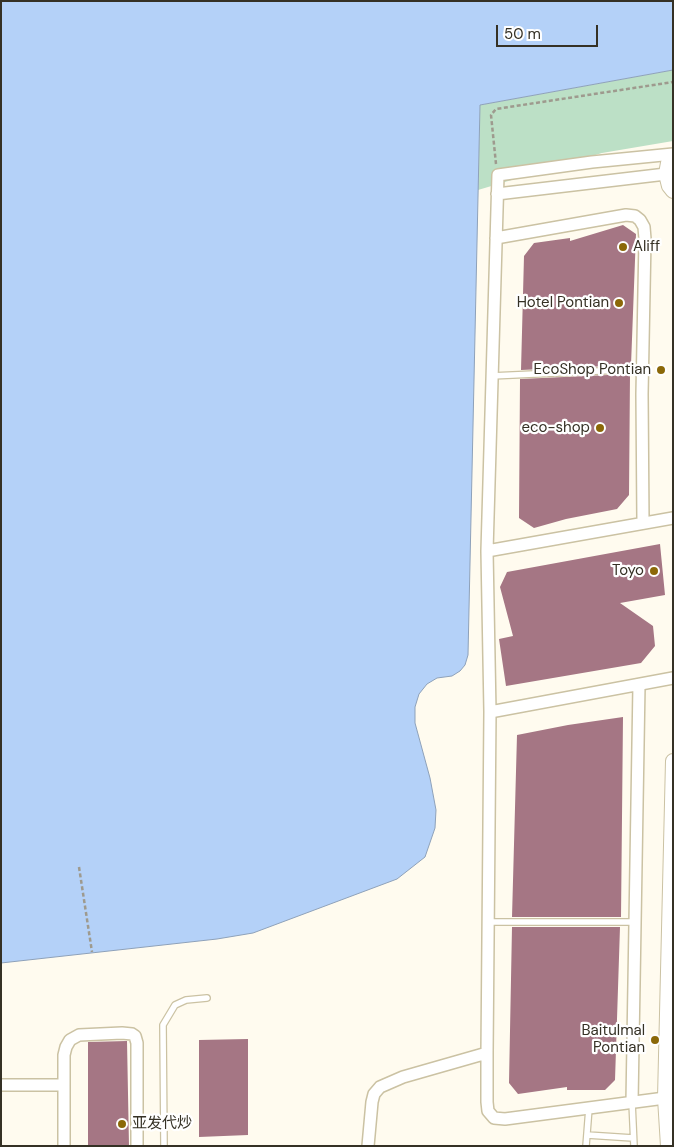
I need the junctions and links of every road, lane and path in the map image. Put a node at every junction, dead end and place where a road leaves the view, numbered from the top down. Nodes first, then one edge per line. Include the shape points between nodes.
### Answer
1 (673, 82) edge
2 (673, 155) edge
3 (666, 174) junction
4 (498, 175) junction
5 (673, 191) edge
6 (497, 194) junction
7 (496, 238) junction
8 (643, 370) junction
9 (491, 376) junction
10 (673, 518) edge
11 (643, 523) junction
12 (487, 551) junction
13 (673, 678) edge
14 (639, 685) junction
15 (490, 712) junction
16 (673, 760) edge
17 (79, 867) dead end
18 (488, 922) junction
19 (635, 922) junction
20 (92, 952) dead end
21 (207, 998) dead end
22 (487, 1054) junction
23 (1, 1085) edge
24 (64, 1085) junction
25 (669, 1097) edge
26 (632, 1102) junction
27 (589, 1108) junction
28 (586, 1135) junction
29 (634, 1138) junction
30 (64, 1146) edge
31 (137, 1146) edge
32 (164, 1146) edge
33 (368, 1146) edge
34 (586, 1146) edge
35 (634, 1146) edge
36 (668, 1146) edge

1 - 4 path via 496,109 491,115
2 - 3 street
2 - 4 street
3 - 5 street
3 - 6 street
4 - 6 street
6 - 7 street
7 - 8 street via 626,215 640,220 645,239
7 - 9 street
8 - 9 lane
8 - 11 street
9 - 12 street
10 - 11 street
11 - 12 street
12 - 15 street
13 - 14 street
14 - 15 street
14 - 19 street
15 - 18 street
16 - 25 street
17 - 20 path
18 - 19 lane
18 - 22 street
19 - 26 street
21 - 32 lane via 186,1000 175,1005 163,1025
22 - 27 street via 486,1102 494,1118
22 - 33 street via 380,1086 372,1102
23 - 24 street
24 - 30 street
24 - 31 street via 64,1055 70,1040 80,1035 122,1033 135,1036
25 - 26 street
25 - 36 street
26 - 27 street
26 - 29 lane
27 - 28 lane
28 - 29 lane
28 - 34 lane
29 - 35 lane

